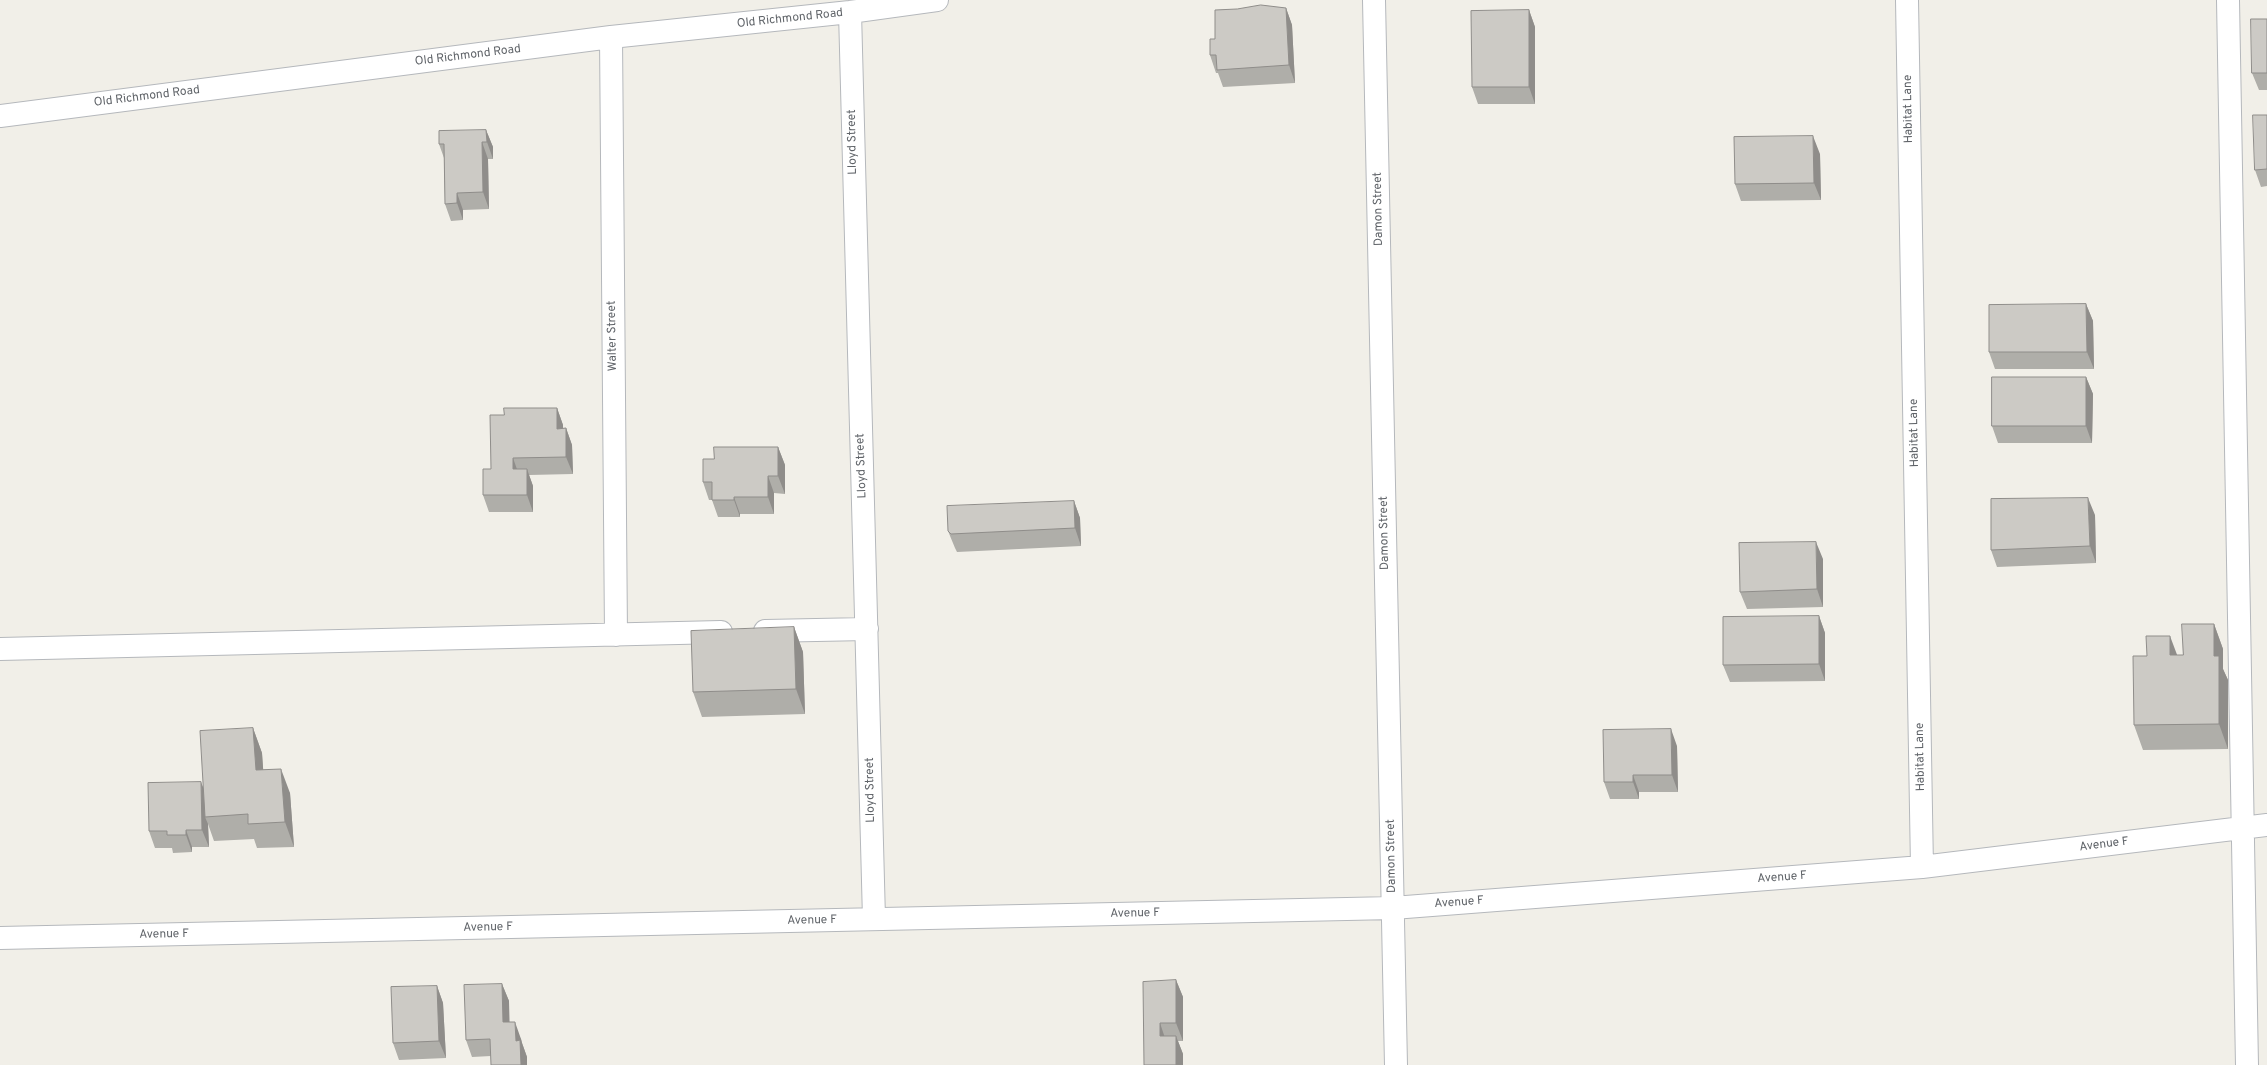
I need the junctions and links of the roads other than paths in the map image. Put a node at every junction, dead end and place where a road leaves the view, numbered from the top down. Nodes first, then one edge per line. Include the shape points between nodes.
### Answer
1 (937, 0) edge
2 (1374, 0) edge
3 (1907, 0) edge
4 (2228, 0) edge
5 (850, 12) junction
6 (611, 37) junction
7 (0, 116) edge
8 (867, 629) junction
9 (616, 635) junction
10 (0, 649) edge
11 (2267, 825) edge
12 (2243, 828) junction
13 (1922, 867) junction
14 (1393, 908) junction
15 (874, 919) junction
16 (0, 938) edge
17 (1396, 1065) edge
18 (2247, 1065) edge

1 - 5 street, Old Richmond Road
2 - 14 street, Damon Street
3 - 13 street, Habitat Lane
4 - 12 street
5 - 6 street, Old Richmond Road
5 - 8 street, Lloyd Street
6 - 7 street, Old Richmond Road
6 - 9 street, Walter Street
8 - 9 street
8 - 15 street, Lloyd Street
9 - 10 street
11 - 12 street, Avenue F
12 - 13 street, Avenue F
12 - 18 street
13 - 14 street, Avenue F
14 - 15 street, Avenue F
14 - 17 street, Damon Street
15 - 16 street, Avenue F

